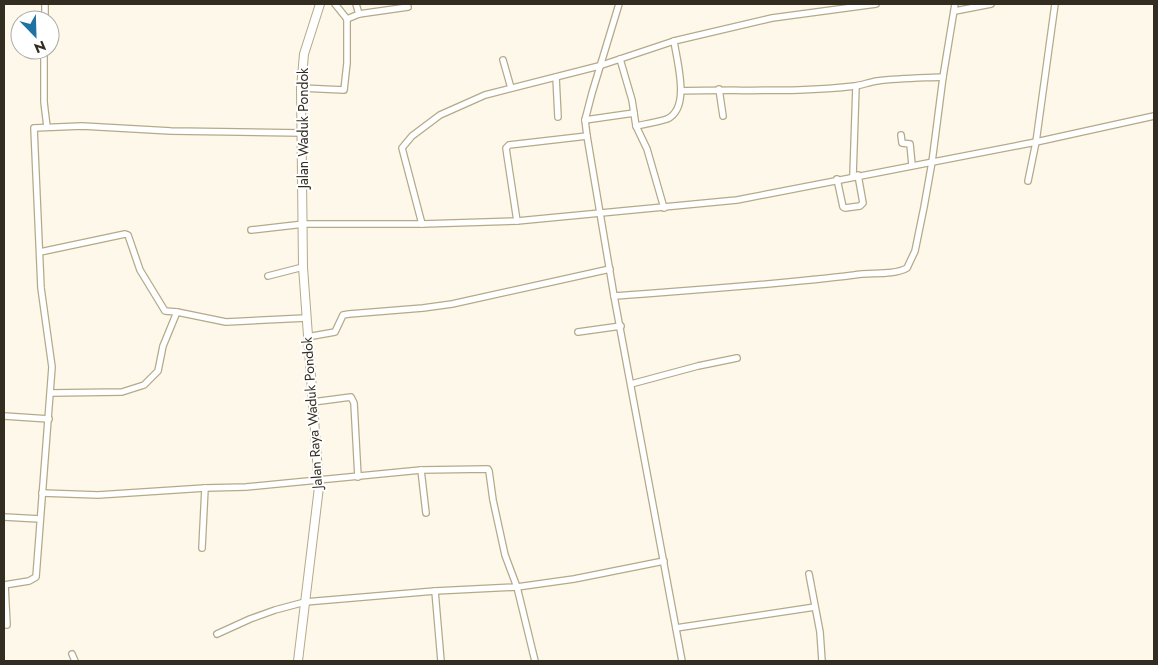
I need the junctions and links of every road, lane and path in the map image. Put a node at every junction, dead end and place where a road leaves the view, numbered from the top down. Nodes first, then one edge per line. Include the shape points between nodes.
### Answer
1 (320, 4) edge
2 (335, 4) edge
3 (356, 4) edge
4 (619, 4) edge
5 (876, 4) edge
6 (992, 4) edge
7 (1055, 4) edge
8 (392, 7) edge
9 (955, 7) edge
10 (408, 8) dead end
11 (358, 14) junction
12 (347, 18) junction
13 (674, 41) junction
14 (620, 59) junction
15 (44, 60) edge
16 (503, 60) dead end
17 (599, 66) junction
18 (556, 77) junction
19 (943, 77) junction
20 (856, 86) junction
21 (302, 88) junction
22 (511, 88) junction
23 (719, 89) junction
24 (681, 91) junction
25 (634, 113) junction
26 (723, 116) dead end
27 (1154, 116) edge
28 (558, 117) dead end
29 (585, 120) junction
30 (636, 126) junction
31 (48, 127) junction
32 (302, 133) junction
33 (587, 136) junction
34 (901, 136) dead end
35 (1036, 142) junction
36 (932, 162) junction
37 (912, 165) junction
38 (856, 176) junction
39 (837, 180) junction
40 (1028, 181) dead end
41 (664, 208) junction
42 (600, 214) junction
43 (517, 221) junction
44 (304, 224) junction
45 (422, 224) junction
46 (251, 230) dead end
47 (40, 252) junction
48 (303, 267) junction
49 (610, 269) junction
50 (268, 276) dead end
51 (614, 296) junction
52 (177, 312) junction
53 (306, 318) junction
54 (621, 326) junction
55 (578, 332) dead end
56 (308, 337) junction
57 (737, 358) dead end
58 (631, 384) junction
59 (51, 393) junction
60 (313, 402) junction
61 (4, 416) edge
62 (49, 419) junction
63 (420, 470) junction
64 (358, 477) junction
65 (318, 480) junction
66 (205, 488) junction
67 (42, 492) junction
68 (426, 513) dead end
69 (4, 517) edge
70 (40, 519) junction
71 (202, 548) dead end
72 (664, 561) junction
73 (809, 574) dead end
74 (4, 585) edge
75 (516, 587) junction
76 (435, 592) junction
77 (305, 602) junction
78 (816, 607) junction
79 (7, 626) dead end
80 (676, 628) junction
81 (217, 634) dead end
82 (72, 654) dead end
83 (75, 661) edge
84 (298, 661) edge
85 (441, 661) edge
86 (535, 661) edge
87 (682, 661) edge
88 (822, 661) edge

1 - 21 street, Jalan Waduk Pondok via 304,54
2 - 12 street
3 - 11 street
4 - 17 street
5 - 13 street via 772,18
6 - 9 street
7 - 35 street
8 - 10 street
8 - 11 street
9 - 19 street
11 - 12 street
12 - 21 street via 344,90
13 - 14 street
13 - 24 street
14 - 17 street
14 - 25 street
15 - 31 street via 44,102
16 - 22 street
17 - 18 street
17 - 29 street
18 - 22 street
18 - 28 street
19 - 20 street via 897,78
19 - 36 street
20 - 23 street via 766,91
20 - 38 street
21 - 32 street, Jalan Waduk Pondok
22 - 45 street via 445,112 402,148
23 - 24 street
23 - 26 street
24 - 30 street via 677,112 668,118
25 - 29 street
25 - 30 street
27 - 35 street
29 - 33 street
30 - 41 street via 647,149
31 - 32 street
31 - 47 street via 34,128
32 - 44 street, Jalan Waduk Pondok
33 - 42 street
33 - 43 street via 509,144 506,155
34 - 37 street via 901,142 910,144
35 - 36 street
35 - 40 street
36 - 37 street
36 - 51 street via 917,244 910,264 902,270 776,284
37 - 38 street
38 - 39 street
38 - 39 street via 863,203 860,206 843,207
39 - 41 street via 737,200
41 - 42 street
42 - 43 street
42 - 49 street
43 - 45 street
44 - 45 street
44 - 46 street
44 - 48 street, Jalan Raya Waduk Pondok
47 - 52 street via 128,235 137,263 165,311
47 - 59 street via 41,288 52,367
48 - 50 street
48 - 53 street, Jalan Raya Waduk Pondok
49 - 51 street
49 - 56 street via 452,304 343,315 334,332
51 - 54 street
52 - 53 street via 226,322
52 - 59 street via 163,346 158,371 144,385 122,392
53 - 56 street, Jalan Raya Waduk Pondok
54 - 55 street
54 - 58 street
56 - 60 street, Jalan Raya Waduk Pondok
57 - 58 street
58 - 72 street
59 - 62 street
60 - 64 street via 351,397
60 - 65 street, Jalan Raya Waduk Pondok
61 - 62 street
62 - 67 street
63 - 64 street
63 - 68 street
63 - 75 street via 483,468 489,471 505,555
64 - 65 street
65 - 66 street
65 - 77 street, Jalan Raya Waduk Pondok
66 - 67 street via 98,495
66 - 71 street
67 - 70 street
69 - 70 street
70 - 74 street via 36,577
72 - 75 street
72 - 80 street
73 - 78 street
74 - 79 street
75 - 76 street
75 - 86 street
76 - 77 street
76 - 85 street
77 - 81 street via 250,619
77 - 84 street, Jalan Raya Waduk Pondok
78 - 80 street
78 - 88 street
80 - 87 street
82 - 83 street

